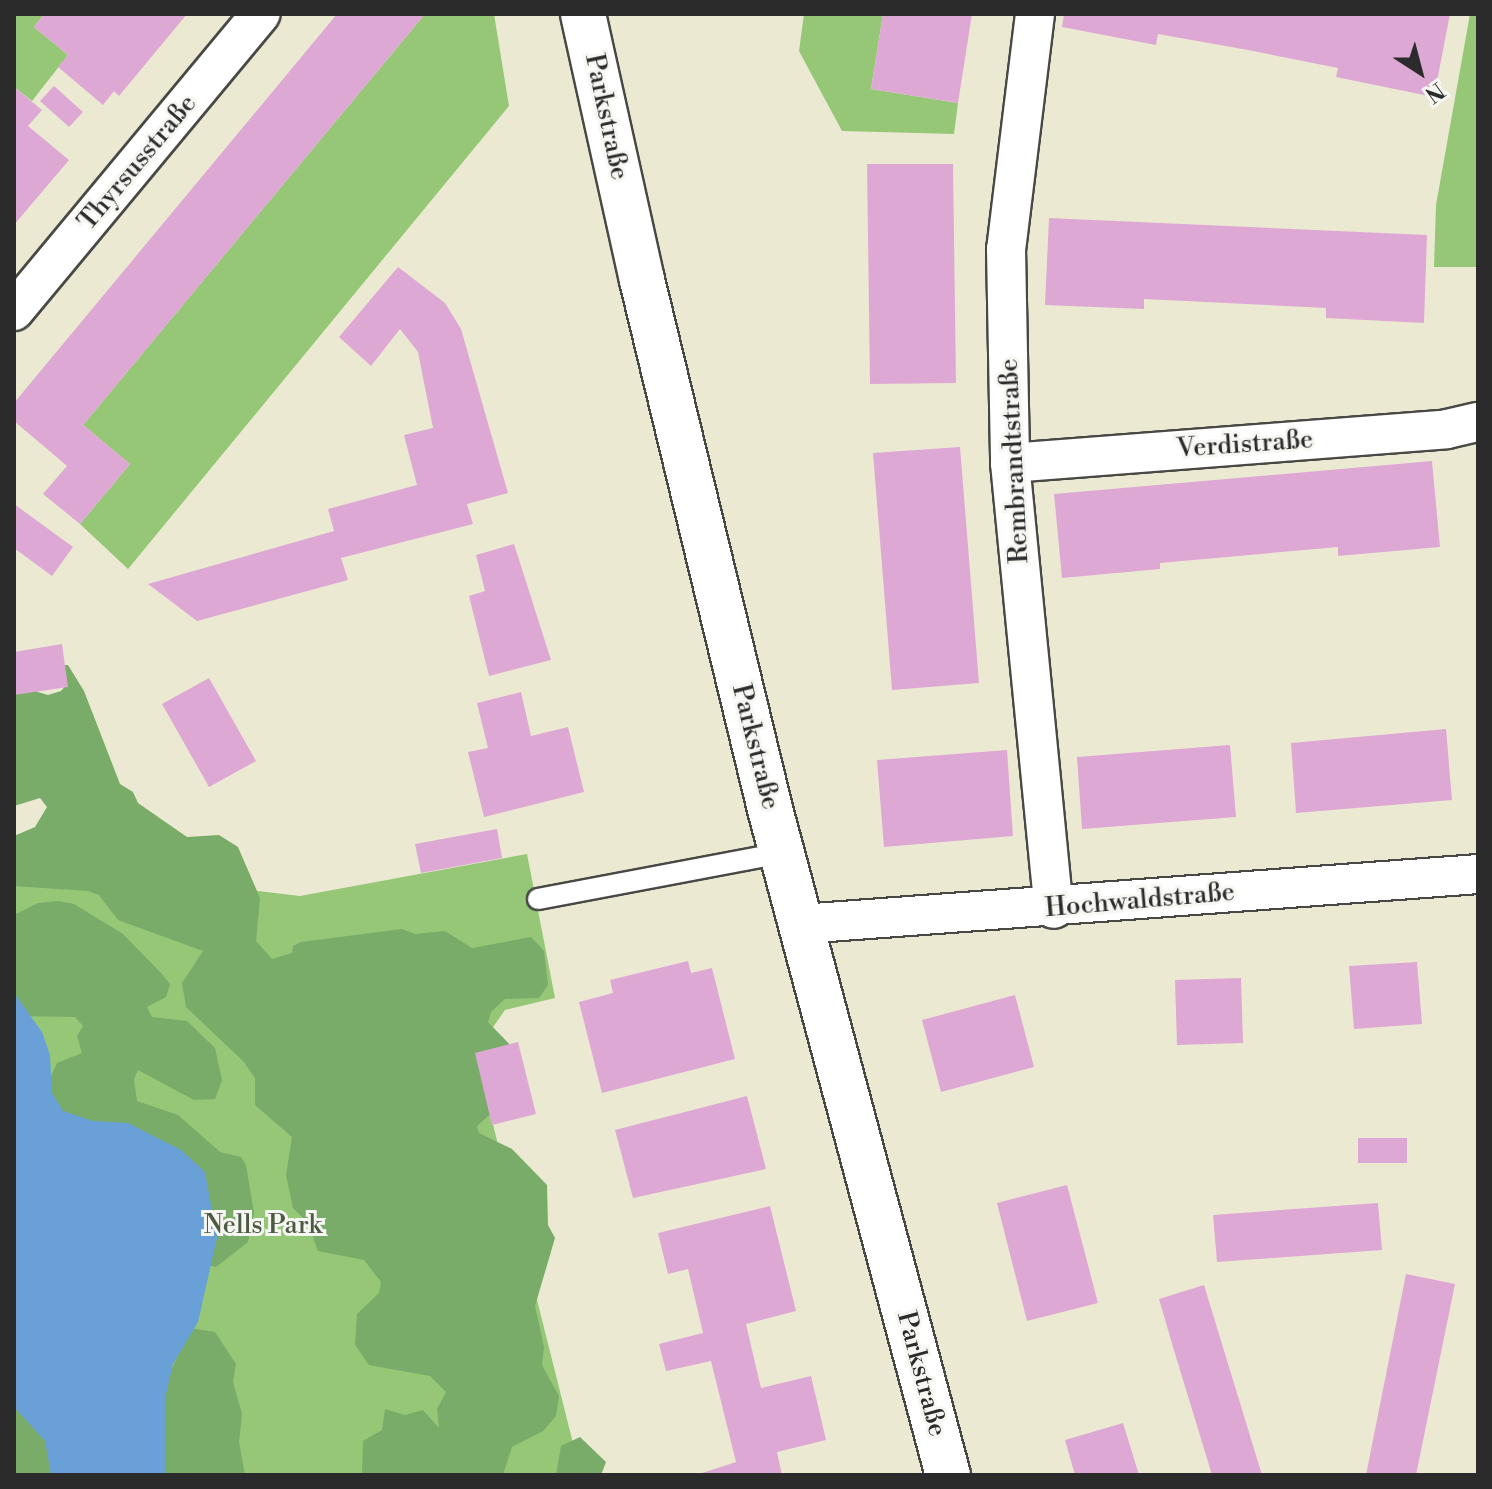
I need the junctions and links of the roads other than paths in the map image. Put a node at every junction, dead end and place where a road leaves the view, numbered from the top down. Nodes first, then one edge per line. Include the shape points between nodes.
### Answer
1 (261, 14) edge
2 (583, 14) edge
3 (1035, 14) edge
4 (14, 311) edge
5 (1478, 422) edge
6 (1010, 463) junction
7 (782, 853) junction
8 (1478, 874) edge
9 (538, 899) dead end
10 (1054, 909) junction
11 (801, 924) junction
12 (948, 1475) edge

1 - 4 street, Thyrsusstraße
2 - 7 street, Parkstraße
3 - 6 street, Rembrandtstraße via 1006,249
5 - 6 street, Verdistraße via 1447,429
6 - 10 street, Rembrandtstraße
7 - 9 lane
7 - 11 street, Parkstraße
8 - 10 street, Hochwaldstraße
10 - 11 street, Hochwaldstraße
11 - 12 street, Parkstraße

